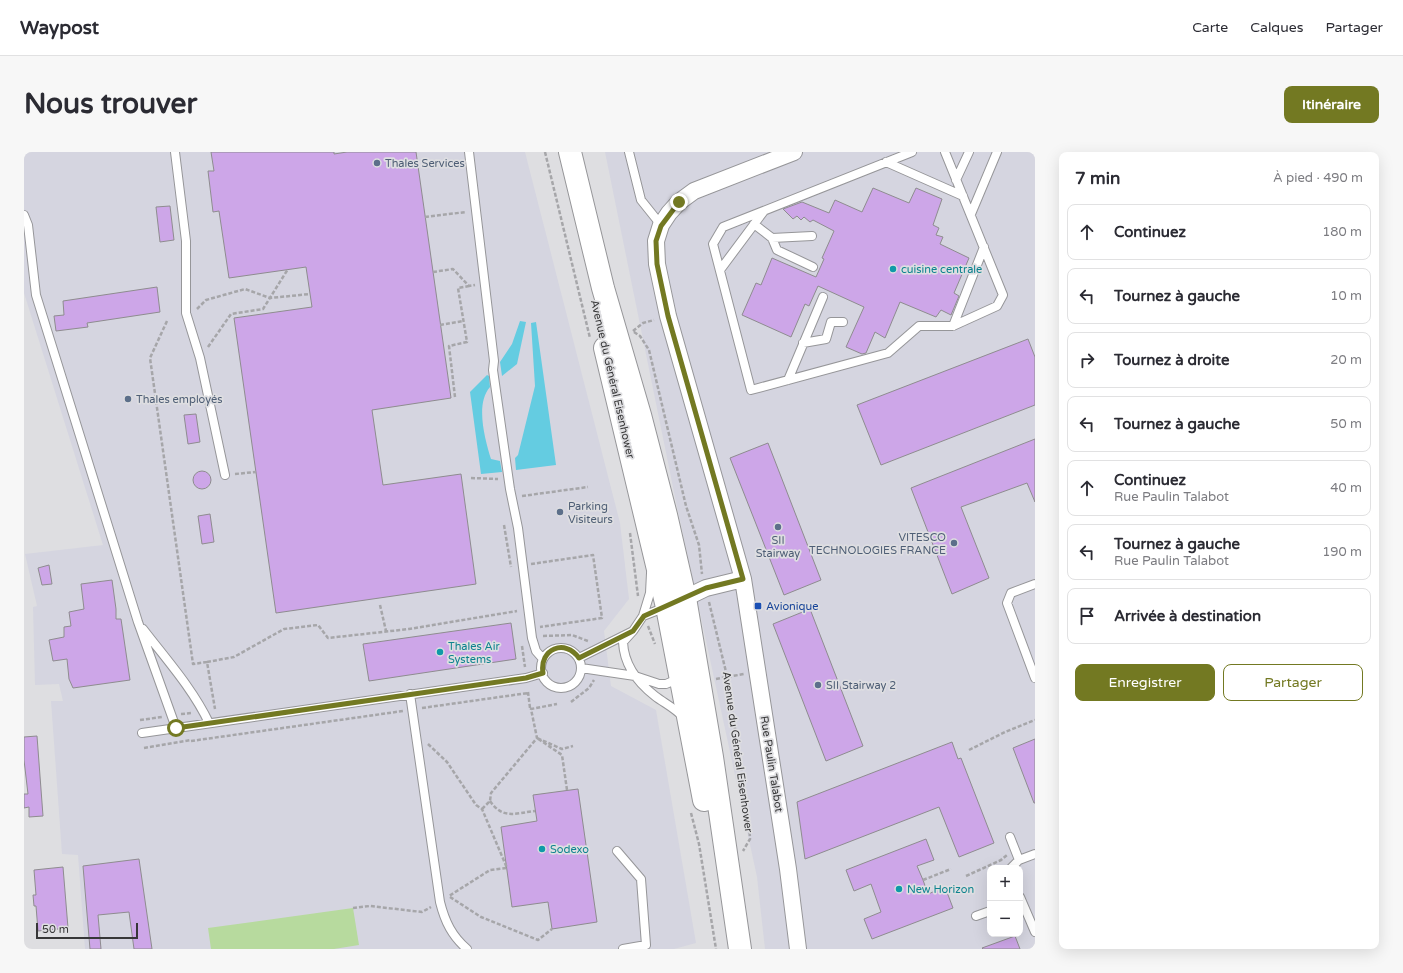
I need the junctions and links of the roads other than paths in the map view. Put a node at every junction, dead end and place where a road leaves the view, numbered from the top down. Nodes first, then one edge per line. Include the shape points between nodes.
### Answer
1 (176, 152) edge
2 (469, 152) edge
3 (558, 152) edge
4 (570, 152) edge
5 (629, 152) edge
6 (794, 152) edge
7 (912, 152) edge
8 (945, 152) edge
9 (968, 152) edge
10 (997, 152) edge
11 (886, 162) junction
12 (956, 180) junction
13 (963, 196) junction
14 (764, 210) junction
15 (970, 214) junction
16 (24, 215) edge
17 (754, 224) junction
18 (661, 226) junction
19 (812, 236) dead end
20 (772, 238) junction
21 (984, 247) junction
22 (814, 266) dead end
23 (720, 270) junction
24 (823, 297) dead end
25 (844, 322) dead end
26 (953, 326) junction
27 (803, 343) junction
28 (788, 380) junction
29 (224, 475) dead end
30 (655, 558) junction
31 (743, 579) junction
32 (1035, 584) edge
33 (676, 602) junction
34 (644, 616) junction
35 (138, 622) junction
36 (633, 631) junction
37 (579, 658) junction
38 (543, 659) junction
39 (581, 668) junction
40 (693, 671) junction
41 (543, 673) junction
42 (634, 676) junction
43 (1035, 678) edge
44 (410, 694) junction
45 (209, 724) junction
46 (690, 727) junction
47 (176, 728) junction
48 (142, 733) dead end
49 (1010, 837) dead end
50 (617, 851) dead end
51 (1035, 854) edge
52 (1019, 860) junction
53 (1014, 865) edge
54 (1021, 901) edge
55 (987, 912) edge
56 (976, 916) dead end
57 (1035, 932) edge
58 (647, 947) edge
59 (467, 949) edge
60 (623, 949) edge
61 (727, 949) edge
62 (740, 949) edge
63 (798, 949) edge

1 - 29 lane via 186,241 186,314 200,358
2 - 38 lane via 493,370 524,565 531,628 536,651
3 - 30 main road, Avenue du Général Eisenhower
4 - 33 main road, Avenue du Général Eisenhower via 603,288 666,515
5 - 18 lane via 641,200
6 - 18 street, Rue Paulin Talabot via 694,191 679,202
7 - 11 lane
8 - 12 lane
9 - 12 lane
10 - 15 lane
11 - 13 lane
11 - 14 lane
12 - 13 lane
13 - 15 lane
14 - 17 lane
14 - 23 lane via 723,227 713,244
15 - 21 lane
16 - 35 lane via 28,225 36,295
17 - 20 lane
17 - 23 lane
18 - 31 street, Rue Paulin Talabot via 656,241 657,264 668,316
19 - 20 lane
20 - 22 lane via 777,250
21 - 26 lane
21 - 26 lane via 1003,295 997,306
23 - 28 lane via 751,390
24 - 27 lane
25 - 27 lane via 831,322 826,340
26 - 28 lane via 919,326 888,353
27 - 28 lane
30 - 33 main road
30 - 34 lane
31 - 33 street via 706,588
31 - 63 street, Rue Paulin Talabot
32 - 43 lane via 1011,593 1007,603
33 - 34 lane
33 - 40 main road, Avenue du Général Eisenhower
33 - 40 main road, Avenue du Général Eisenhower
34 - 36 lane
35 - 45 lane via 184,683
35 - 47 lane
36 - 37 lane
36 - 42 lane via 623,642 624,655
37 - 38 lane via 572,651 561,648 551,651
37 - 39 lane
38 - 41 lane
39 - 41 lane via 578,680 574,684 561,688 550,684
39 - 42 lane
40 - 42 lane via 666,684
40 - 46 main road, Avenue du Général Eisenhower
40 - 62 main road, Avenue du Général Eisenhower via 712,757
41 - 44 lane via 526,678
42 - 46 lane via 681,715
44 - 45 lane
44 - 59 lane via 440,902 445,922 456,939
45 - 47 lane
46 - 61 main road, Avenue du Général Eisenhower via 711,834
47 - 48 lane
49 - 52 lane
50 - 58 lane via 641,879
51 - 52 lane
52 - 53 lane
54 - 57 lane
55 - 56 lane
58 - 60 lane

